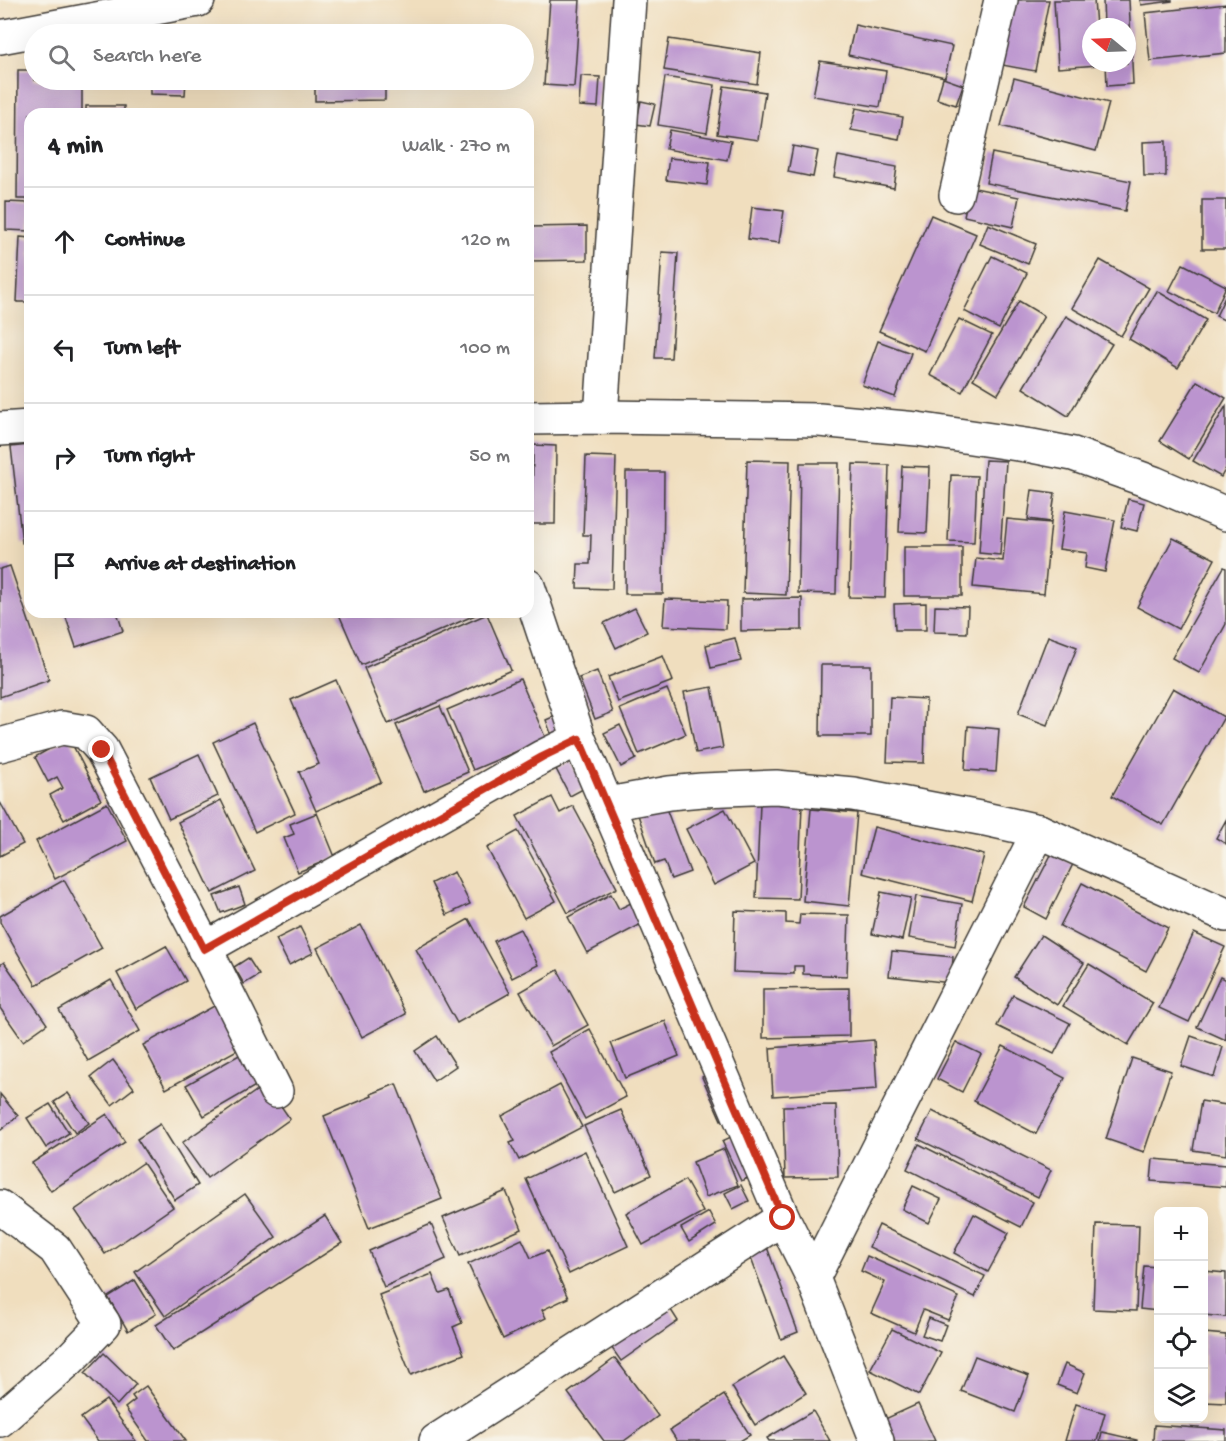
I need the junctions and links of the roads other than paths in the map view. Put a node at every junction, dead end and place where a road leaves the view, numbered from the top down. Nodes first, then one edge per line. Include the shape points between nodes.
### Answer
1 (198, 0) edge
2 (628, 0) edge
3 (1001, 0) edge
4 (70, 24) edge
5 (24, 33) edge
6 (0, 37) edge
7 (956, 195) dead end
8 (601, 417) junction
9 (534, 418) edge
10 (24, 427) edge
11 (0, 429) edge
12 (1226, 514) edge
13 (534, 604) edge
14 (579, 739) junction
15 (0, 744) edge
16 (608, 804) junction
17 (1039, 831) junction
18 (1226, 915) edge
19 (204, 949) junction
20 (276, 1091) dead end
21 (0, 1207) edge
22 (783, 1218) junction
23 (813, 1278) junction
24 (0, 1420) edge
25 (438, 1440) edge
26 (877, 1441) edge

1 - 4 street
2 - 8 street
3 - 7 street
5 - 6 street
8 - 9 street
8 - 12 street via 863,423 1032,446 1073,454
10 - 11 street
13 - 14 street
14 - 16 street
14 - 19 street
15 - 19 street via 62,728 86,732 102,750
16 - 17 street via 669,793 776,787 853,794
16 - 22 street
17 - 18 street
17 - 23 street
19 - 20 street
21 - 24 street via 55,1249 104,1324
22 - 23 street
22 - 25 street
23 - 26 street

